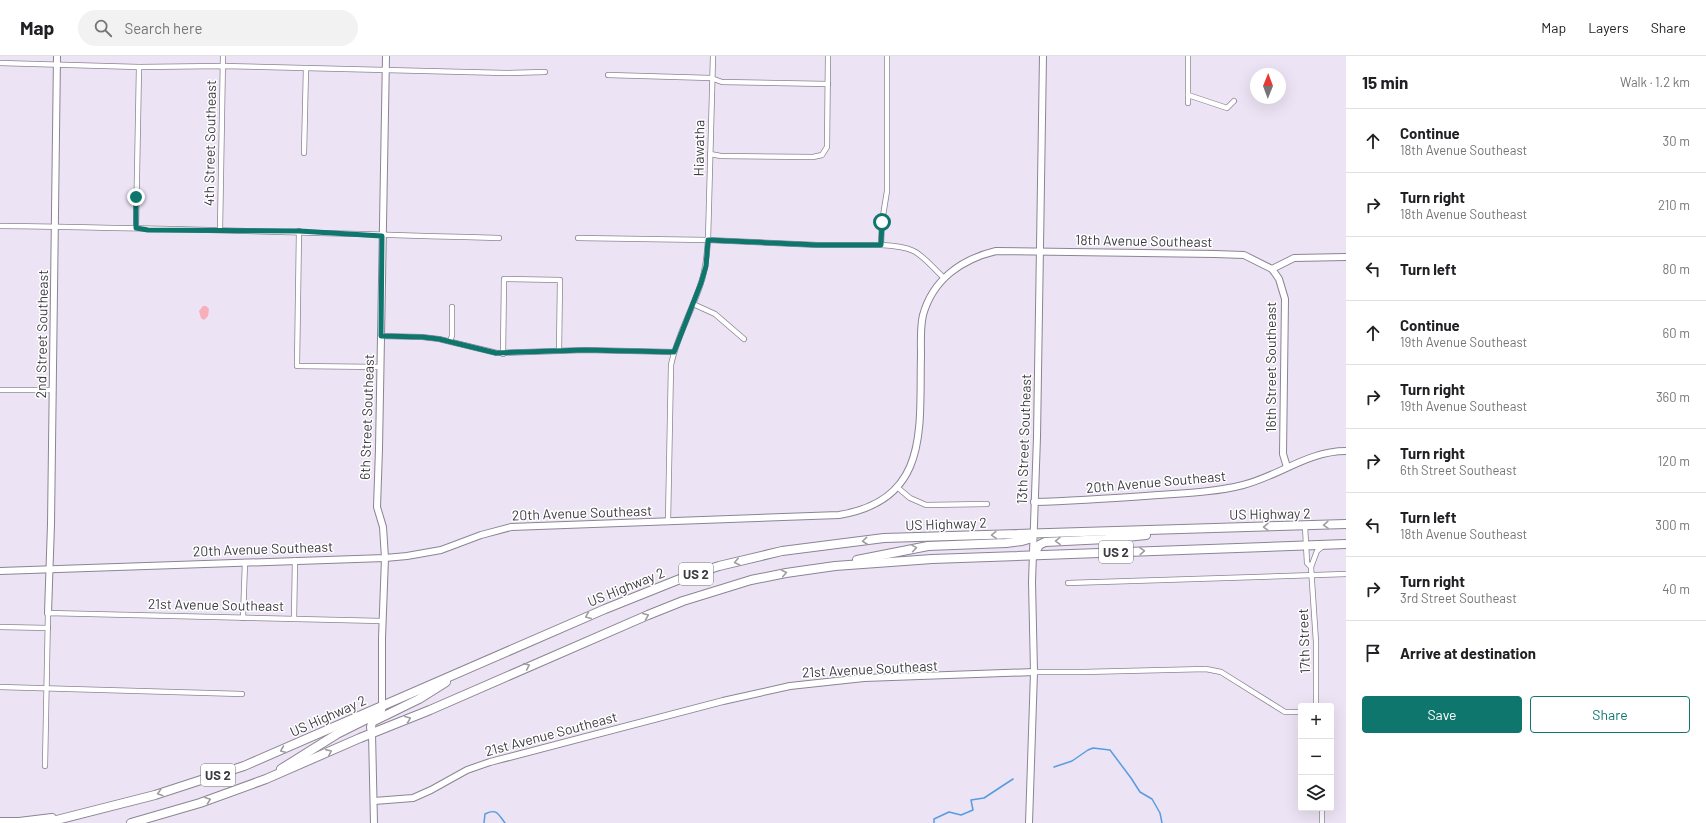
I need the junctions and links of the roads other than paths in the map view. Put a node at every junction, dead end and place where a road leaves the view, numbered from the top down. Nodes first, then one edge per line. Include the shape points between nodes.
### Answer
1 (57, 56) edge
2 (222, 56) edge
3 (386, 56) edge
4 (713, 56) edge
5 (828, 56) edge
6 (887, 56) edge
7 (1043, 56) edge
8 (1188, 56) edge
9 (0, 63) edge
10 (57, 65) junction
11 (222, 66) junction
12 (139, 67) junction
13 (306, 68) junction
14 (385, 70) junction
15 (545, 72) dead end
16 (608, 75) dead end
17 (711, 78) junction
18 (828, 84) junction
19 (1188, 95) junction
20 (1234, 101) dead end
21 (1188, 103) dead end
22 (304, 154) dead end
23 (710, 154) junction
24 (0, 226) edge
25 (55, 227) junction
26 (136, 228) junction
27 (220, 230) junction
28 (299, 231) junction
29 (382, 236) junction
30 (500, 238) dead end
31 (578, 238) dead end
32 (708, 240) junction
33 (881, 245) junction
34 (1040, 251) junction
35 (1346, 257) edge
36 (1272, 269) junction
37 (944, 278) junction
38 (694, 304) junction
39 (452, 307) dead end
40 (381, 336) junction
41 (744, 339) dead end
42 (450, 341) junction
43 (559, 351) junction
44 (674, 352) junction
45 (503, 354) junction
46 (380, 367) junction
47 (0, 390) edge
48 (53, 390) junction
49 (1346, 451) edge
50 (1287, 467) junction
51 (897, 487) junction
52 (1034, 502) junction
53 (988, 504) dead end
54 (668, 522) junction
55 (1346, 524) edge
56 (1306, 526) junction
57 (1194, 529) junction
58 (1033, 534) junction
59 (1346, 544) edge
60 (1324, 545) junction
61 (1306, 546) junction
62 (1033, 556) junction
63 (385, 558) junction
64 (294, 560) junction
65 (245, 562) junction
66 (835, 566) junction
67 (1311, 567) junction
68 (50, 568) junction
69 (0, 571) edge
70 (1346, 574) edge
71 (1312, 575) junction
72 (1068, 583) dead end
73 (48, 613) junction
74 (243, 618) junction
75 (294, 619) junction
76 (382, 621) junction
77 (0, 627) edge
78 (48, 628) junction
79 (481, 662) junction
80 (1034, 672) junction
81 (0, 687) edge
82 (47, 688) junction
83 (242, 694) dead end
84 (1316, 703) edge
85 (382, 705) junction
86 (1298, 712) edge
87 (372, 733) junction
88 (45, 766) dead end
89 (266, 779) junction
90 (374, 801) junction
91 (1322, 811) edge
92 (83, 814) junction
93 (0, 822) edge
94 (46, 823) edge
95 (131, 823) edge
96 (374, 823) edge
97 (1029, 823) edge
98 (1322, 823) edge

1 - 10 street, 2nd Street Southeast
2 - 11 street, 4th Street Southeast
3 - 14 street, 6th Street Southeast
4 - 17 street, Hiawatha
5 - 18 street
6 - 33 street via 887,191
7 - 34 street, 13th Street Southeast
8 - 19 street
9 - 10 street
10 - 12 street
10 - 25 street, 2nd Street Southeast
11 - 12 street
11 - 13 street
11 - 27 street, 4th Street Southeast
12 - 26 street
13 - 14 street
13 - 22 street
14 - 15 street
14 - 29 street, 6th Street Southeast
16 - 17 street
17 - 18 street via 722,82
17 - 23 street, Hiawatha
18 - 23 street via 827,147 822,155 813,158
19 - 20 street via 1227,108
19 - 21 street
23 - 32 street, Hiawatha
24 - 25 street
25 - 26 street
25 - 48 street, 2nd Street Southeast
26 - 27 street
27 - 28 street
28 - 29 street
28 - 46 street via 297,366
29 - 30 street
29 - 40 street, 6th Street Southeast
31 - 32 street
32 - 33 street
32 - 38 street, Hiawatha via 706,266
33 - 37 street via 910,248 918,252
34 - 36 street, 18th Avenue Southeast via 1244,255
34 - 37 street, 18th Avenue Southeast via 996,251 980,254
34 - 52 street, 13th Street Southeast
35 - 36 street via 1294,258
36 - 50 street, 16th Street Southeast via 1279,279 1285,300 1283,454
37 - 51 street, 18th Avenue Southeast via 932,294 923,317 919,438 914,460
38 - 41 street via 715,314
38 - 44 street, Hiawatha
39 - 42 street
40 - 42 street
40 - 46 street, 6th Street Southeast
42 - 45 street
43 - 44 street
43 - 45 street
43 - 45 street via 560,280 504,279
44 - 54 street, Hiawatha via 671,379
46 - 63 street, 6th Street Southeast via 377,496 384,533
47 - 48 street
48 - 68 street, 2nd Street Southeast
49 - 50 street, 20th Avenue Southeast via 1314,456
50 - 52 street, 20th Avenue Southeast via 1244,485 1214,491 1116,499
51 - 53 street via 910,498 926,505
51 - 54 street, 20th Avenue Southeast via 872,506 839,515
52 - 58 street, 13th Street Southeast
54 - 63 street, 20th Avenue Southeast via 511,527 441,550
55 -> 56 highway, US Highway 2 / US 2
56 -> 57 highway, US Highway 2 / US 2
56 - 61 street, 17th Street
57 - 58 highway, US Highway 2 / US 2
57 -> 62 highway via 1125,538 1045,542 1039,545
58 - 62 street, 13th Street Southeast
66 -> 58 highway via 911,548 1006,543 1029,539
58 -> 79 highway, US Highway 2 / US 2 via 884,538 782,551 685,577
59 - 60 highway, US 2
60 - 61 highway, US 2
60 - 67 street via 1317,551
62 -> 61 highway, US 2
61 - 67 street, 17th Street via 1307,563
62 - 66 highway, US 2
62 - 80 street, 13th Street Southeast
63 - 64 street, 20th Avenue Southeast
63 - 76 street, 6th Street Southeast
64 - 65 street, 20th Avenue Southeast
64 - 75 street
65 - 68 street, 20th Avenue Southeast
65 - 74 street
87 -> 66 highway, US 2 via 683,601 751,580
67 - 71 street, 17th Street
68 - 69 street, 20th Avenue Southeast
68 - 73 street, 2nd Street Southeast
70 - 71 street
71 - 72 street
71 - 84 street, 17th Street
73 - 74 street, 21st Avenue Southeast
73 - 78 street
74 - 75 street, 21st Avenue Southeast
75 - 76 street, 21st Avenue Southeast
76 - 85 street, 6th Street Southeast
77 - 78 street
78 - 82 street
79 - 85 highway, US Highway 2 / US 2
79 - 87 highway via 406,706 372,722
80 - 86 street, 21st Avenue Southeast via 1206,669 1221,672 1286,712
80 - 90 street, 21st Avenue Southeast via 864,678 790,686 490,762 467,770 413,798
80 - 97 street, 13th Street Southeast
81 - 82 street
82 - 83 street
82 - 88 street
85 - 89 highway via 377,714 337,734
85 -> 92 highway, US Highway 2 / US 2 via 244,766 155,795
89 -> 87 highway, US 2
87 - 90 street
95 -> 89 highway, US 2 via 200,803
90 - 96 street
91 - 98 street
92 - 93 highway
92 - 94 highway, US Highway 2 / US 2

